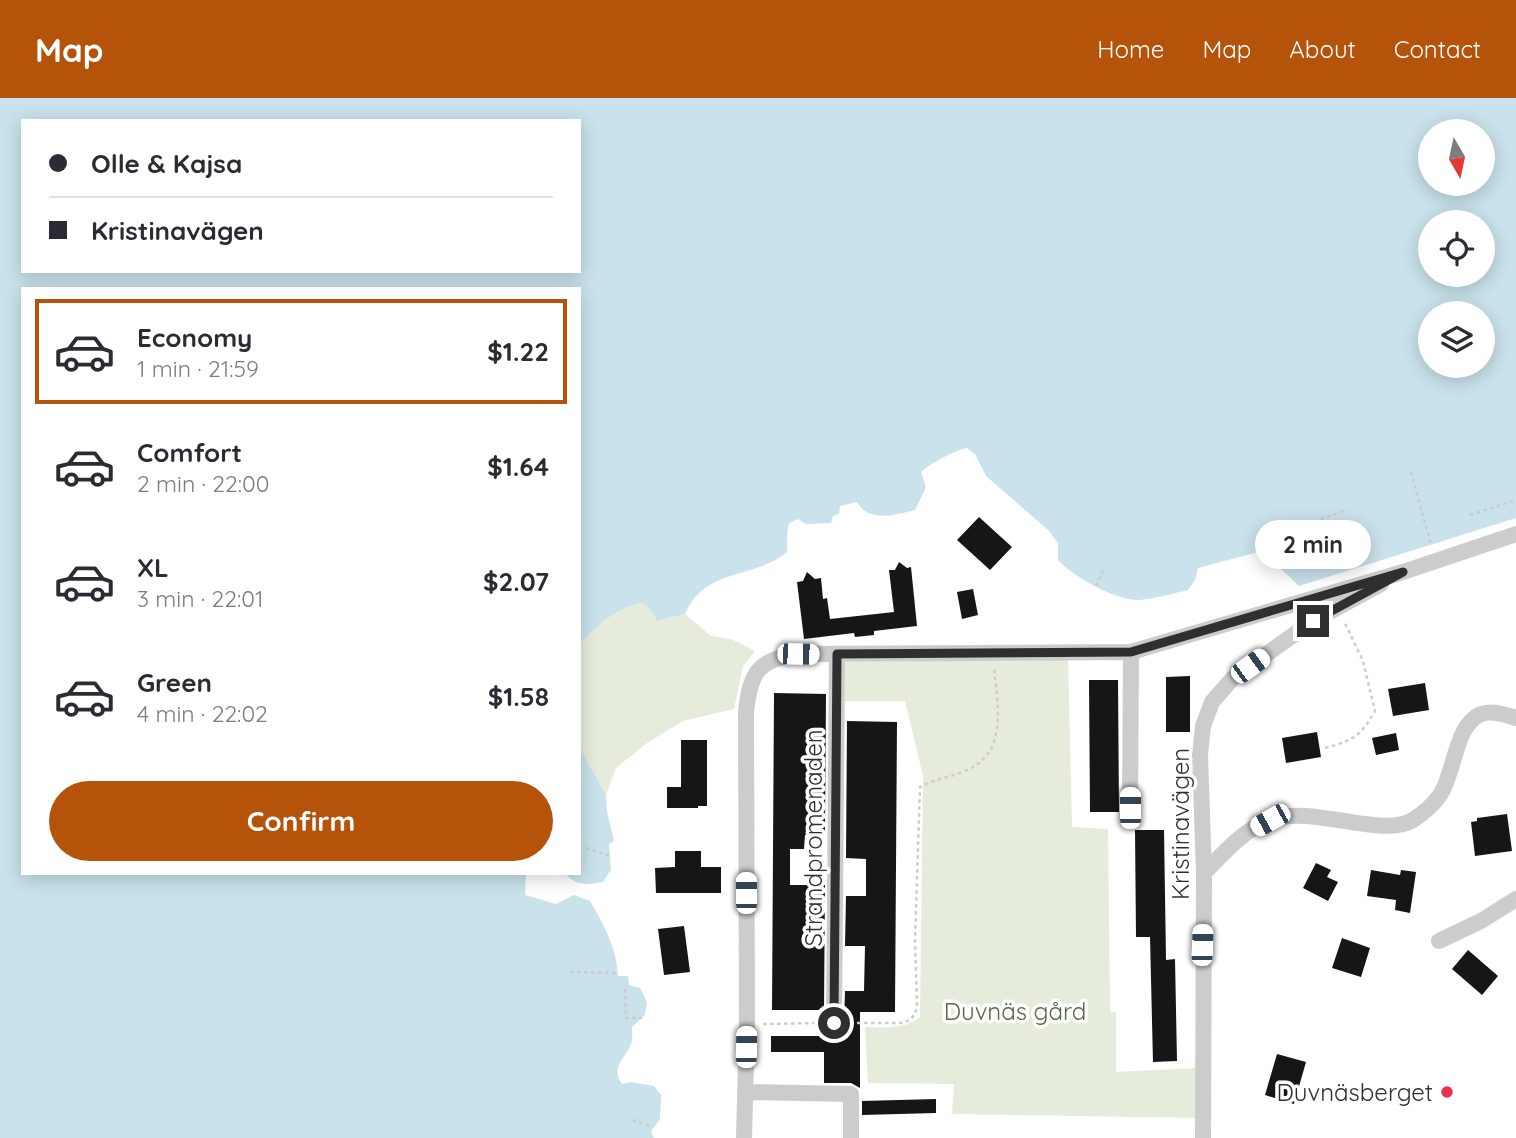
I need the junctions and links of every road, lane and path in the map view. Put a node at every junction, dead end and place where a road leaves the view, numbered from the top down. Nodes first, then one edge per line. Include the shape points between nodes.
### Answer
1 (1411, 472) dead end
2 (1516, 500) edge
3 (1345, 510) dead end
4 (1470, 515) dead end
5 (1516, 534) edge
6 (1431, 545) dead end
7 (1270, 558) dead end
8 (1104, 568) dead end
9 (1403, 572) junction
10 (1096, 586) dead end
11 (1338, 608) junction
12 (1131, 652) junction
13 (837, 654) junction
14 (993, 654) junction
15 (1516, 718) edge
16 (1325, 748) dead end
17 (1130, 808) dead end
18 (586, 848) dead end
19 (611, 856) dead end
20 (1204, 873) junction
21 (1516, 899) edge
22 (1439, 941) dead end
23 (570, 972) dead end
24 (618, 973) dead end
25 (625, 989) dead end
26 (642, 1018) dead end
27 (834, 1023) junction
28 (747, 1024) junction
29 (745, 1092) junction
30 (633, 1120) dead end
31 (653, 1127) dead end
32 (744, 1138) edge
33 (851, 1138) edge
34 (1203, 1138) edge

1 - 6 path
2 - 4 path
3 - 7 path via 1276,537
5 - 9 street
8 - 10 path
9 - 11 street, Kristinavägen
9 - 12 street
11 - 16 path via 1363,661 1376,711 1364,731
11 - 20 street, Kristinavägen via 1233,678 1212,702 1200,755
12 - 14 street
12 - 17 street
13 - 14 street
13 - 27 street, Strandpromenaden
13 - 28 street via 798,654 771,660 753,675 748,688
14 - 27 path via 998,720 991,751 970,769 920,787 915,1014 902,1023
15 - 20 street via 1490,712 1477,716 1461,736 1441,794 1413,820 1385,826 1306,815 1270,820 1250,831
18 - 19 path
20 - 34 street, Kristinavägen
21 - 22 street
23 - 24 path
25 - 26 path via 626,1018
27 - 28 path
28 - 29 street
29 - 32 street
29 - 33 street via 851,1094
30 - 31 path

